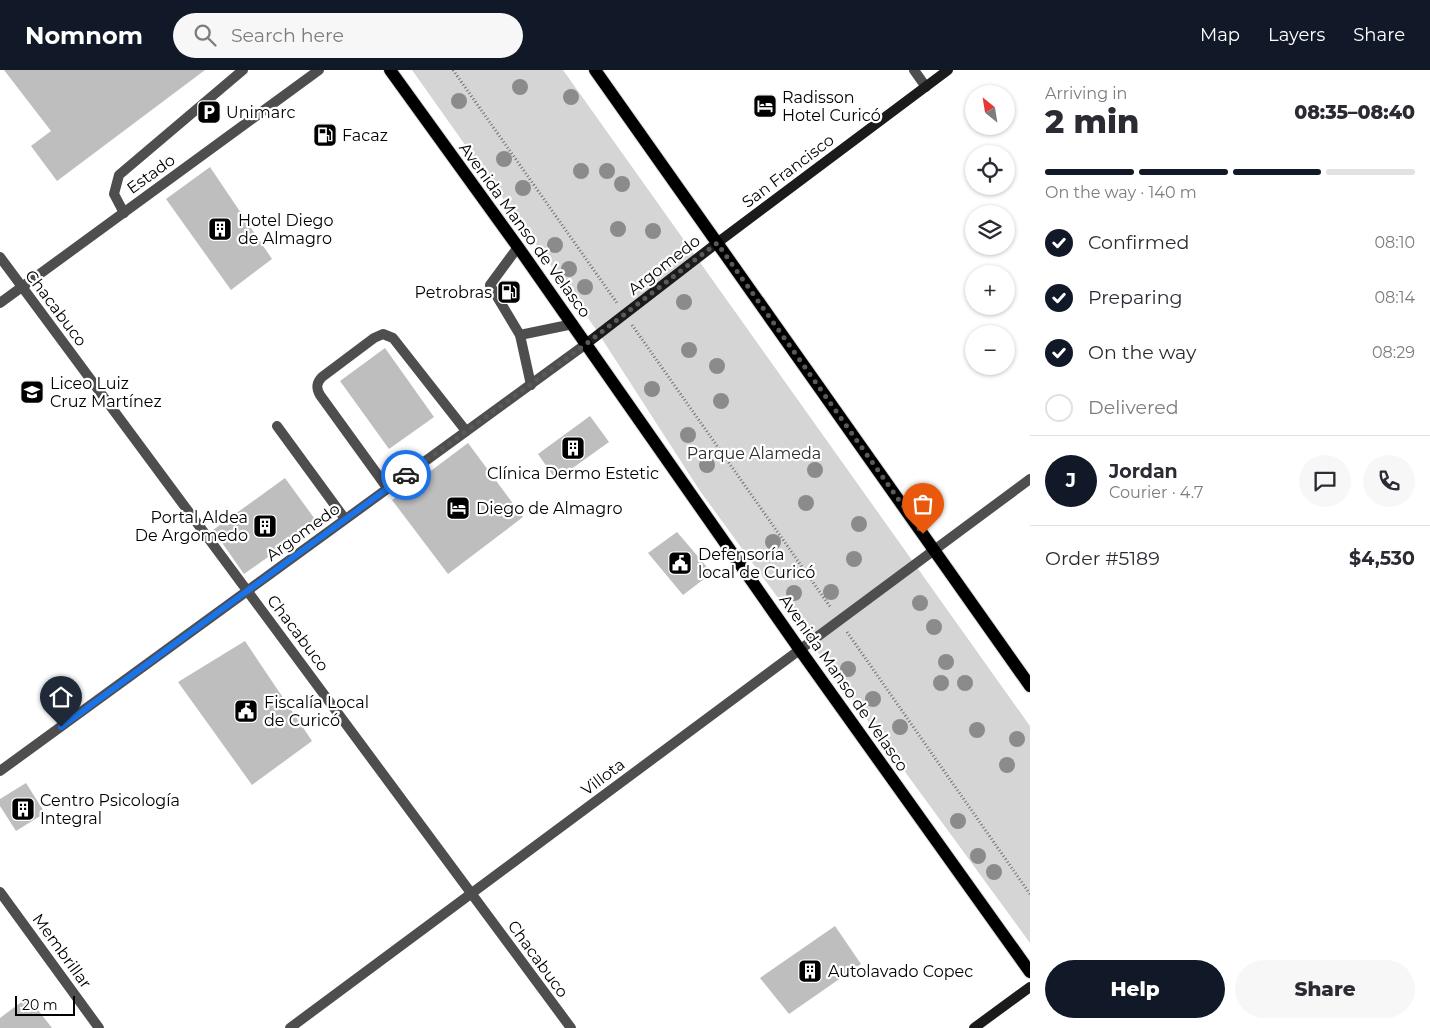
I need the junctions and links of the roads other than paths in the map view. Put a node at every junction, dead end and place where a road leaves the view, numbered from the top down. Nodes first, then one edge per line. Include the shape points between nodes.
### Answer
1 (243, 70) edge
2 (319, 70) edge
3 (390, 70) edge
4 (595, 70) edge
5 (914, 70) edge
6 (948, 70) edge
7 (926, 87) junction
8 (124, 213) junction
9 (717, 243) junction
10 (518, 247) junction
11 (0, 257) edge
12 (22, 287) junction
13 (0, 303) edge
14 (572, 324) junction
15 (520, 334) junction
16 (586, 344) junction
17 (531, 385) junction
18 (277, 426) dead end
19 (466, 432) junction
20 (1030, 479) edge
21 (388, 489) junction
22 (346, 519) junction
23 (934, 550) junction
24 (248, 591) junction
25 (800, 650) junction
26 (1030, 686) edge
27 (0, 771) edge
28 (0, 892) edge
29 (472, 893) junction
30 (1030, 972) edge
31 (1030, 987) edge
32 (99, 1028) edge
33 (290, 1028) edge
34 (570, 1028) edge
35 (974, 1028) edge

1 - 8 street via 118,175 114,194
2 - 8 street, Estado
3 - 10 main road, Avenida Manso de Velasco
4 - 9 main road
5 - 7 street
6 - 7 main road, San Francisco
7 - 9 main road, San Francisco
8 - 12 street, Estado
9 - 16 main road, Argomedo
9 - 23 main road
10 - 14 main road, Avenida Manso de Velasco
10 - 15 street via 490,285
11 - 12 street, Chacabuco
12 - 13 street, Estado
12 - 24 street, Chacabuco
14 - 15 street
14 - 16 main road, Avenida Manso de Velasco
15 - 17 street
16 - 17 street, Argomedo
16 - 25 main road, Avenida Manso de Velasco
17 - 19 street, Argomedo
18 - 22 street
19 - 21 street, Argomedo
19 - 21 street via 393,338 384,334 374,338 322,377 317,386 320,395
20 - 23 street, Villota
21 - 22 street, Argomedo
22 - 24 street, Argomedo
23 - 25 street, Villota
23 - 26 main road
24 - 27 street, Argomedo
24 - 29 street, Chacabuco
25 - 29 street, Villota
25 - 30 main road, Avenida Manso de Velasco
28 - 32 street, Membrillar
29 - 33 street, Villota
29 - 34 street, Chacabuco
31 - 35 main road

